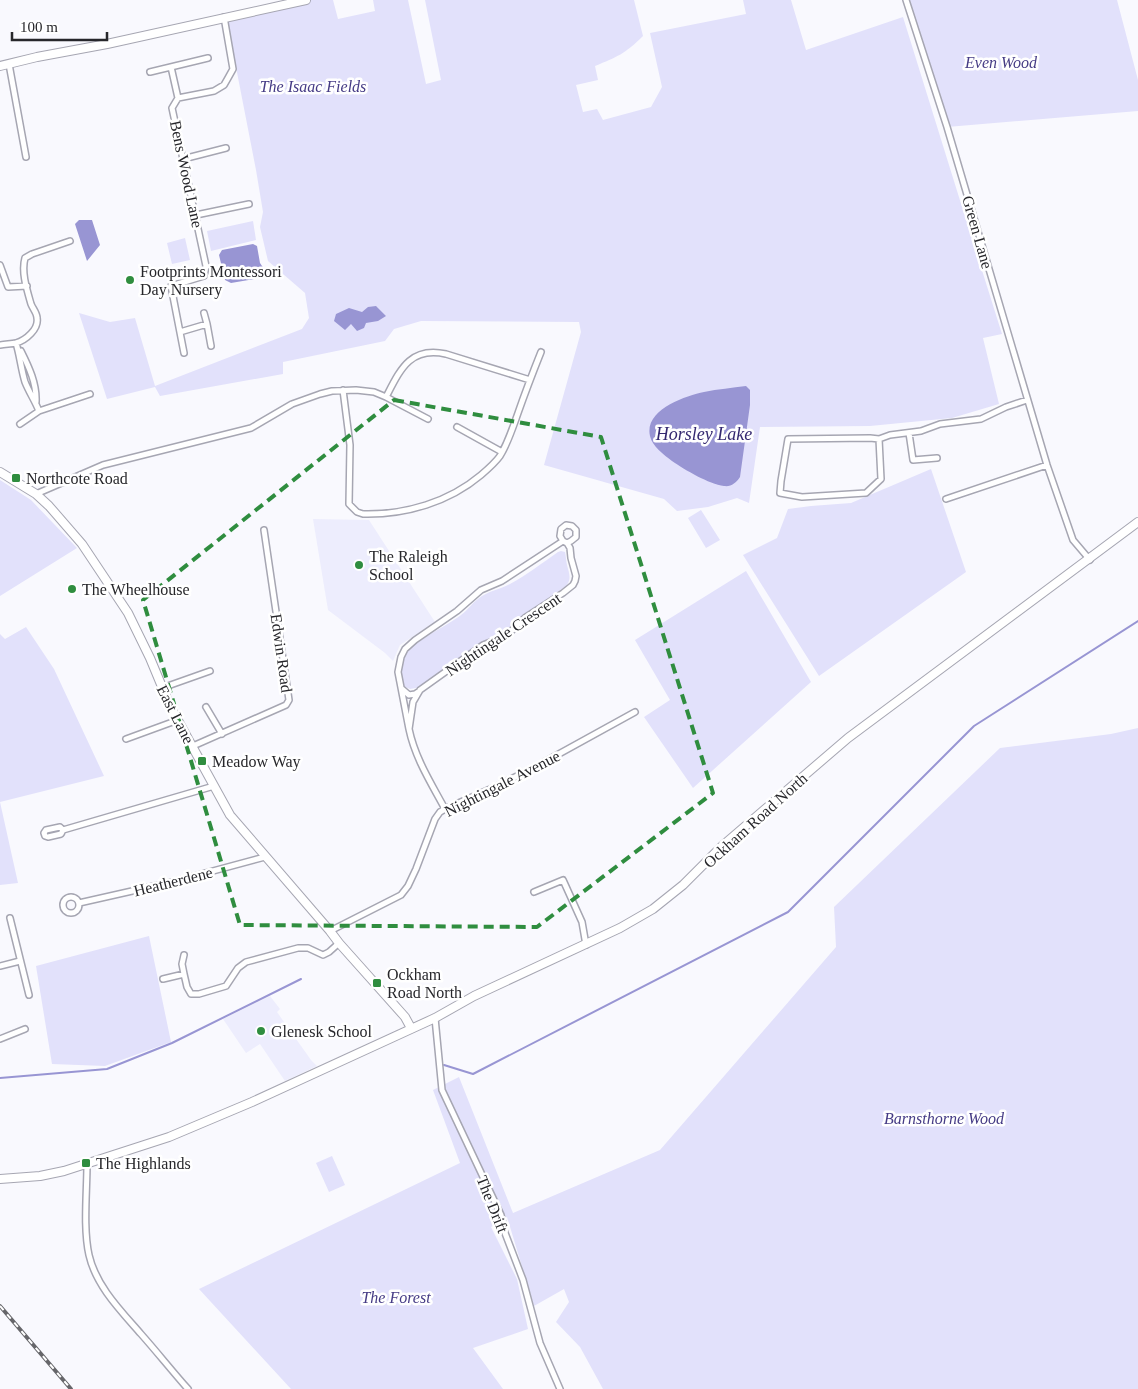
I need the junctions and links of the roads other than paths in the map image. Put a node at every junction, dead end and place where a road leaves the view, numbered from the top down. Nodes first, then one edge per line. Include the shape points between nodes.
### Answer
1 (306, 0) edge
2 (906, 0) edge
3 (224, 17) junction
4 (208, 58) dead end
5 (9, 64) junction
6 (0, 66) edge
7 (172, 67) junction
8 (150, 72) dead end
9 (178, 98) junction
10 (226, 148) dead end
11 (26, 157) dead end
12 (183, 159) junction
13 (249, 204) dead end
14 (196, 215) junction
15 (70, 241) dead end
16 (0, 265) edge
17 (27, 286) junction
18 (204, 313) dead end
19 (207, 324) junction
20 (180, 332) junction
21 (16, 342) junction
22 (0, 344) edge
23 (211, 346) dead end
24 (541, 352) dead end
25 (184, 353) dead end
26 (530, 380) junction
27 (343, 390) junction
28 (90, 394) dead end
29 (386, 397) junction
30 (1027, 400) junction
31 (39, 411) junction
32 (428, 419) dead end
33 (20, 424) dead end
34 (457, 427) dead end
35 (909, 432) junction
36 (879, 439) junction
37 (502, 452) junction
38 (937, 458) dead end
39 (1047, 465) junction
40 (0, 472) edge
41 (36, 494) junction
42 (946, 499) dead end
43 (1138, 522) edge
44 (264, 530) dead end
45 (1090, 560) junction
46 (210, 671) dead end
47 (401, 687) junction
48 (162, 688) junction
49 (420, 690) junction
50 (206, 707) dead end
51 (635, 712) dead end
52 (178, 720) junction
53 (409, 729) junction
54 (222, 734) junction
55 (126, 739) dead end
56 (193, 746) junction
57 (214, 786) junction
58 (445, 809) junction
59 (63, 830) dead end
60 (266, 857) junction
61 (534, 892) dead end
62 (79, 903) dead end
63 (10, 918) dead end
64 (330, 931) junction
65 (339, 943) junction
66 (586, 945) junction
67 (184, 955) dead end
68 (20, 961) junction
69 (0, 966) edge
70 (184, 974) junction
71 (162, 979) dead end
72 (29, 995) dead end
73 (435, 1018) junction
74 (412, 1028) junction
75 (25, 1030) dead end
76 (0, 1039) edge
77 (87, 1164) junction
78 (0, 1179) edge
79 (188, 1389) edge
80 (560, 1389) edge

1 - 3 main road
2 - 30 street, Green Lane
3 - 5 main road
3 - 9 street, Bens Wood Lane via 233,69 228,78 214,91
4 - 7 street
5 - 6 main road
5 - 11 street
7 - 8 street
7 - 9 street
9 - 12 street, Bens Wood Lane via 172,108
10 - 12 street
12 - 14 street, Bens Wood Lane
13 - 14 street
14 - 20 street, Bens Wood Lane via 206,270 204,276 171,286
15 - 17 street via 25,258
16 - 17 street via 8,287
17 - 21 street via 38,321 35,329
18 - 19 street
19 - 20 street
19 - 23 street
20 - 25 street
21 - 22 street
21 - 31 street via 25,382
24 - 26 street
26 - 29 street via 446,354 427,352 404,365
26 - 37 street
27 - 29 street via 364,390
27 - 37 street via 350,444 349,500 351,507 360,513 406,510 443,499 481,476
27 - 41 street via 292,404 250,428 103,465
28 - 31 street
29 - 32 street
30 - 35 street via 981,419
30 - 39 street, Green Lane
31 - 33 street
34 - 37 street
35 - 36 street
35 - 38 street via 913,460
36 - 36 street via 788,439 780,493 802,497 866,493 881,479
39 - 42 street
39 - 45 street, Green Lane via 1073,540
40 - 41 main road, East Lane
41 - 48 main road, East Lane via 56,512 111,586 136,628
43 - 45 main road, Ockham Road North
44 - 54 street, Edwin Road via 289,700 286,705
45 - 66 main road, Ockham Road North via 848,738 653,909
46 - 48 street
47 - 49 street via 408,695
47 - 49 street, Nightingale Crescent via 399,662 408,646 458,611 481,590 502,582 565,542 570,548 576,576 573,585 526,617 506,636 483,645
47 - 53 street, Nightingale Crescent
48 - 52 main road, East Lane
49 - 53 street, Nightingale Crescent via 413,702
50 - 54 street
51 - 58 street, Nightingale Avenue via 495,788
52 - 55 street
52 - 56 main road, East Lane
53 - 58 street, Nightingale Crescent via 414,750
54 - 56 street, Edwin Road
56 - 57 main road, East Lane
57 - 59 street
57 - 60 main road, East Lane via 230,815
58 - 64 street, Nightingale Avenue via 435,819 413,876 401,895
60 - 62 street, Heatherdene
60 - 64 main road, East Lane
61 - 66 street via 563,880 582,922
63 - 68 street
64 - 65 main road, East Lane
65 - 70 street via 323,955 308,948 298,948 246,962 226,986 199,994 189,992
65 - 74 main road, East Lane
66 - 73 main road, Ockham Road North
67 - 70 street
68 - 69 street
68 - 72 street
70 - 71 street
73 - 74 main road, Ockham Road North
73 - 80 street, The Drift via 442,1090 501,1215 540,1343
74 - 77 main road, Ockham Road North via 175,1135
75 - 76 street
77 - 78 main road, Ockham Road North via 40,1176
77 - 79 street via 86,1234 94,1269 113,1301

